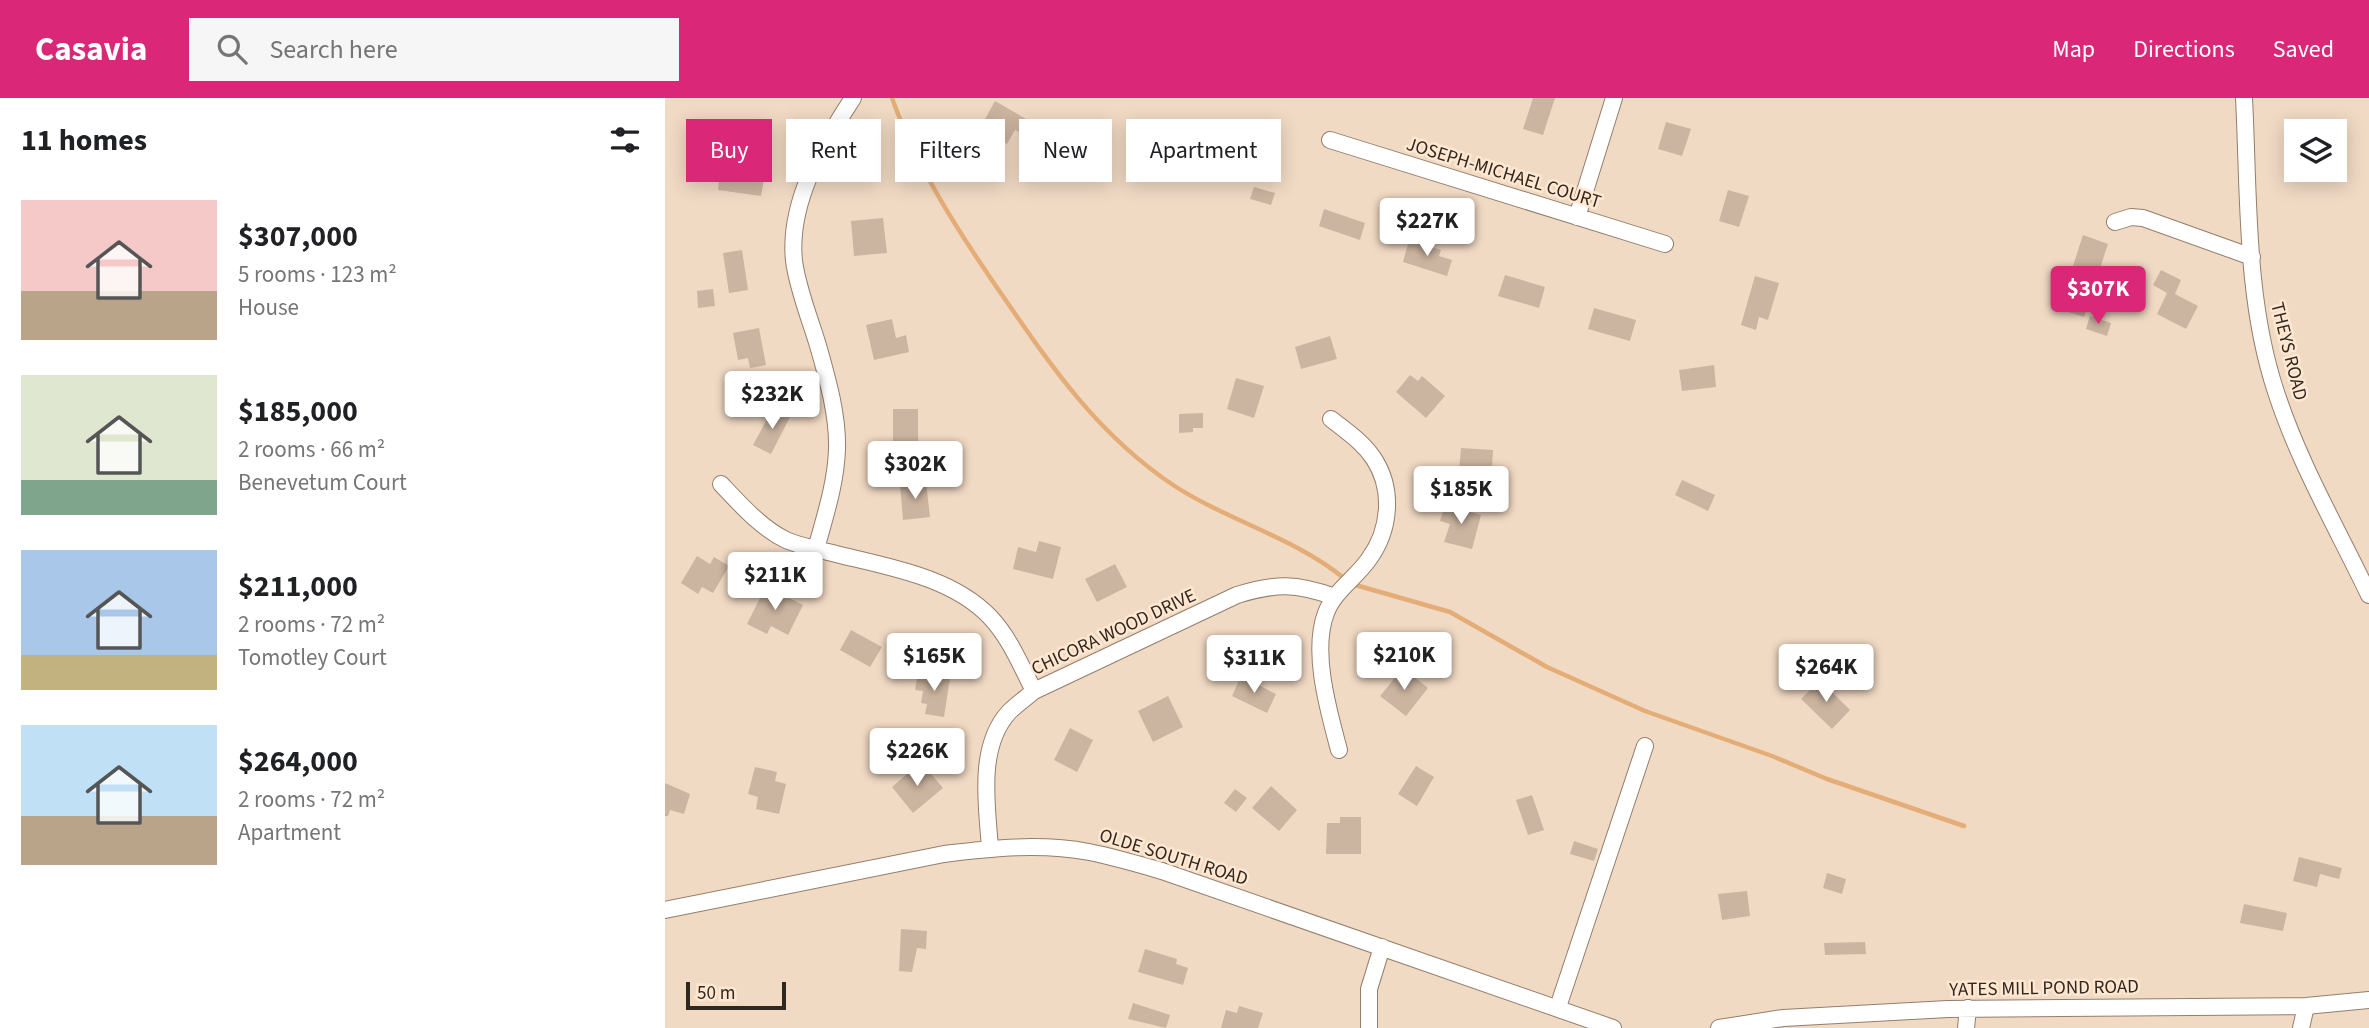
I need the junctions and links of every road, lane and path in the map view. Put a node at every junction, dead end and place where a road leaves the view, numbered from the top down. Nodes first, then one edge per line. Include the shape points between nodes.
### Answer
1 (853, 98) edge
2 (1614, 98) edge
3 (2244, 98) edge
4 (1330, 140) dead end
5 (1577, 217) junction
6 (2115, 222) dead end
7 (1665, 244) dead end
8 (2252, 257) junction
9 (1331, 419) dead end
10 (721, 484) dead end
11 (816, 549) junction
12 (2369, 594) edge
13 (1335, 597) junction
14 (1034, 691) junction
15 (1645, 746) dead end
16 (1339, 750) dead end
17 (990, 848) junction
18 (665, 910) edge
19 (1382, 947) junction
20 (2369, 1000) edge
21 (2306, 1006) junction
22 (1558, 1007) junction
23 (1968, 1009) junction
24 (1835, 1021) edge
25 (1598, 1024) edge
26 (1369, 1028) edge
27 (1613, 1028) edge
28 (1720, 1028) edge
29 (1966, 1028) edge
30 (2301, 1028) edge

1 - 11 street via 818,160 800,204 793,238 795,264 823,365 836,435 834,478
2 - 5 street
3 - 8 street, THEYS ROAD
4 - 5 street, JOSEPH-MICHAEL COURT
5 - 7 street, JOSEPH-MICHAEL COURT
6 - 8 street via 2143,218
8 - 12 street, THEYS ROAD via 2255,298 2275,392 2296,446
9 - 13 street via 1374,459 1386,485 1388,508 1383,536 1369,560
10 - 11 street via 765,527 787,541
11 - 14 street via 915,576 961,594 990,616
13 - 14 street, CHICORA WOOD DRIVE via 1287,584 1237,595
13 - 16 street via 1325,614 1321,638 1323,673
14 - 17 street, CHICORA WOOD DRIVE via 1008,713 988,759
15 - 22 street
17 - 18 street, OLDE SOUTH ROAD
17 - 19 street, OLDE SOUTH ROAD via 1087,852 1162,871
19 - 22 street, OLDE SOUTH ROAD
19 - 26 street via 1369,989
20 - 21 street, YATES MILL POND ROAD
21 - 23 street, YATES MILL POND ROAD
21 - 30 street
22 - 25 street, OLDE SOUTH ROAD
23 - 24 street, YATES MILL POND ROAD
23 - 29 street
24 - 28 street, YATES MILL POND ROAD via 1783,1018
25 - 27 street, OLDE SOUTH ROAD

